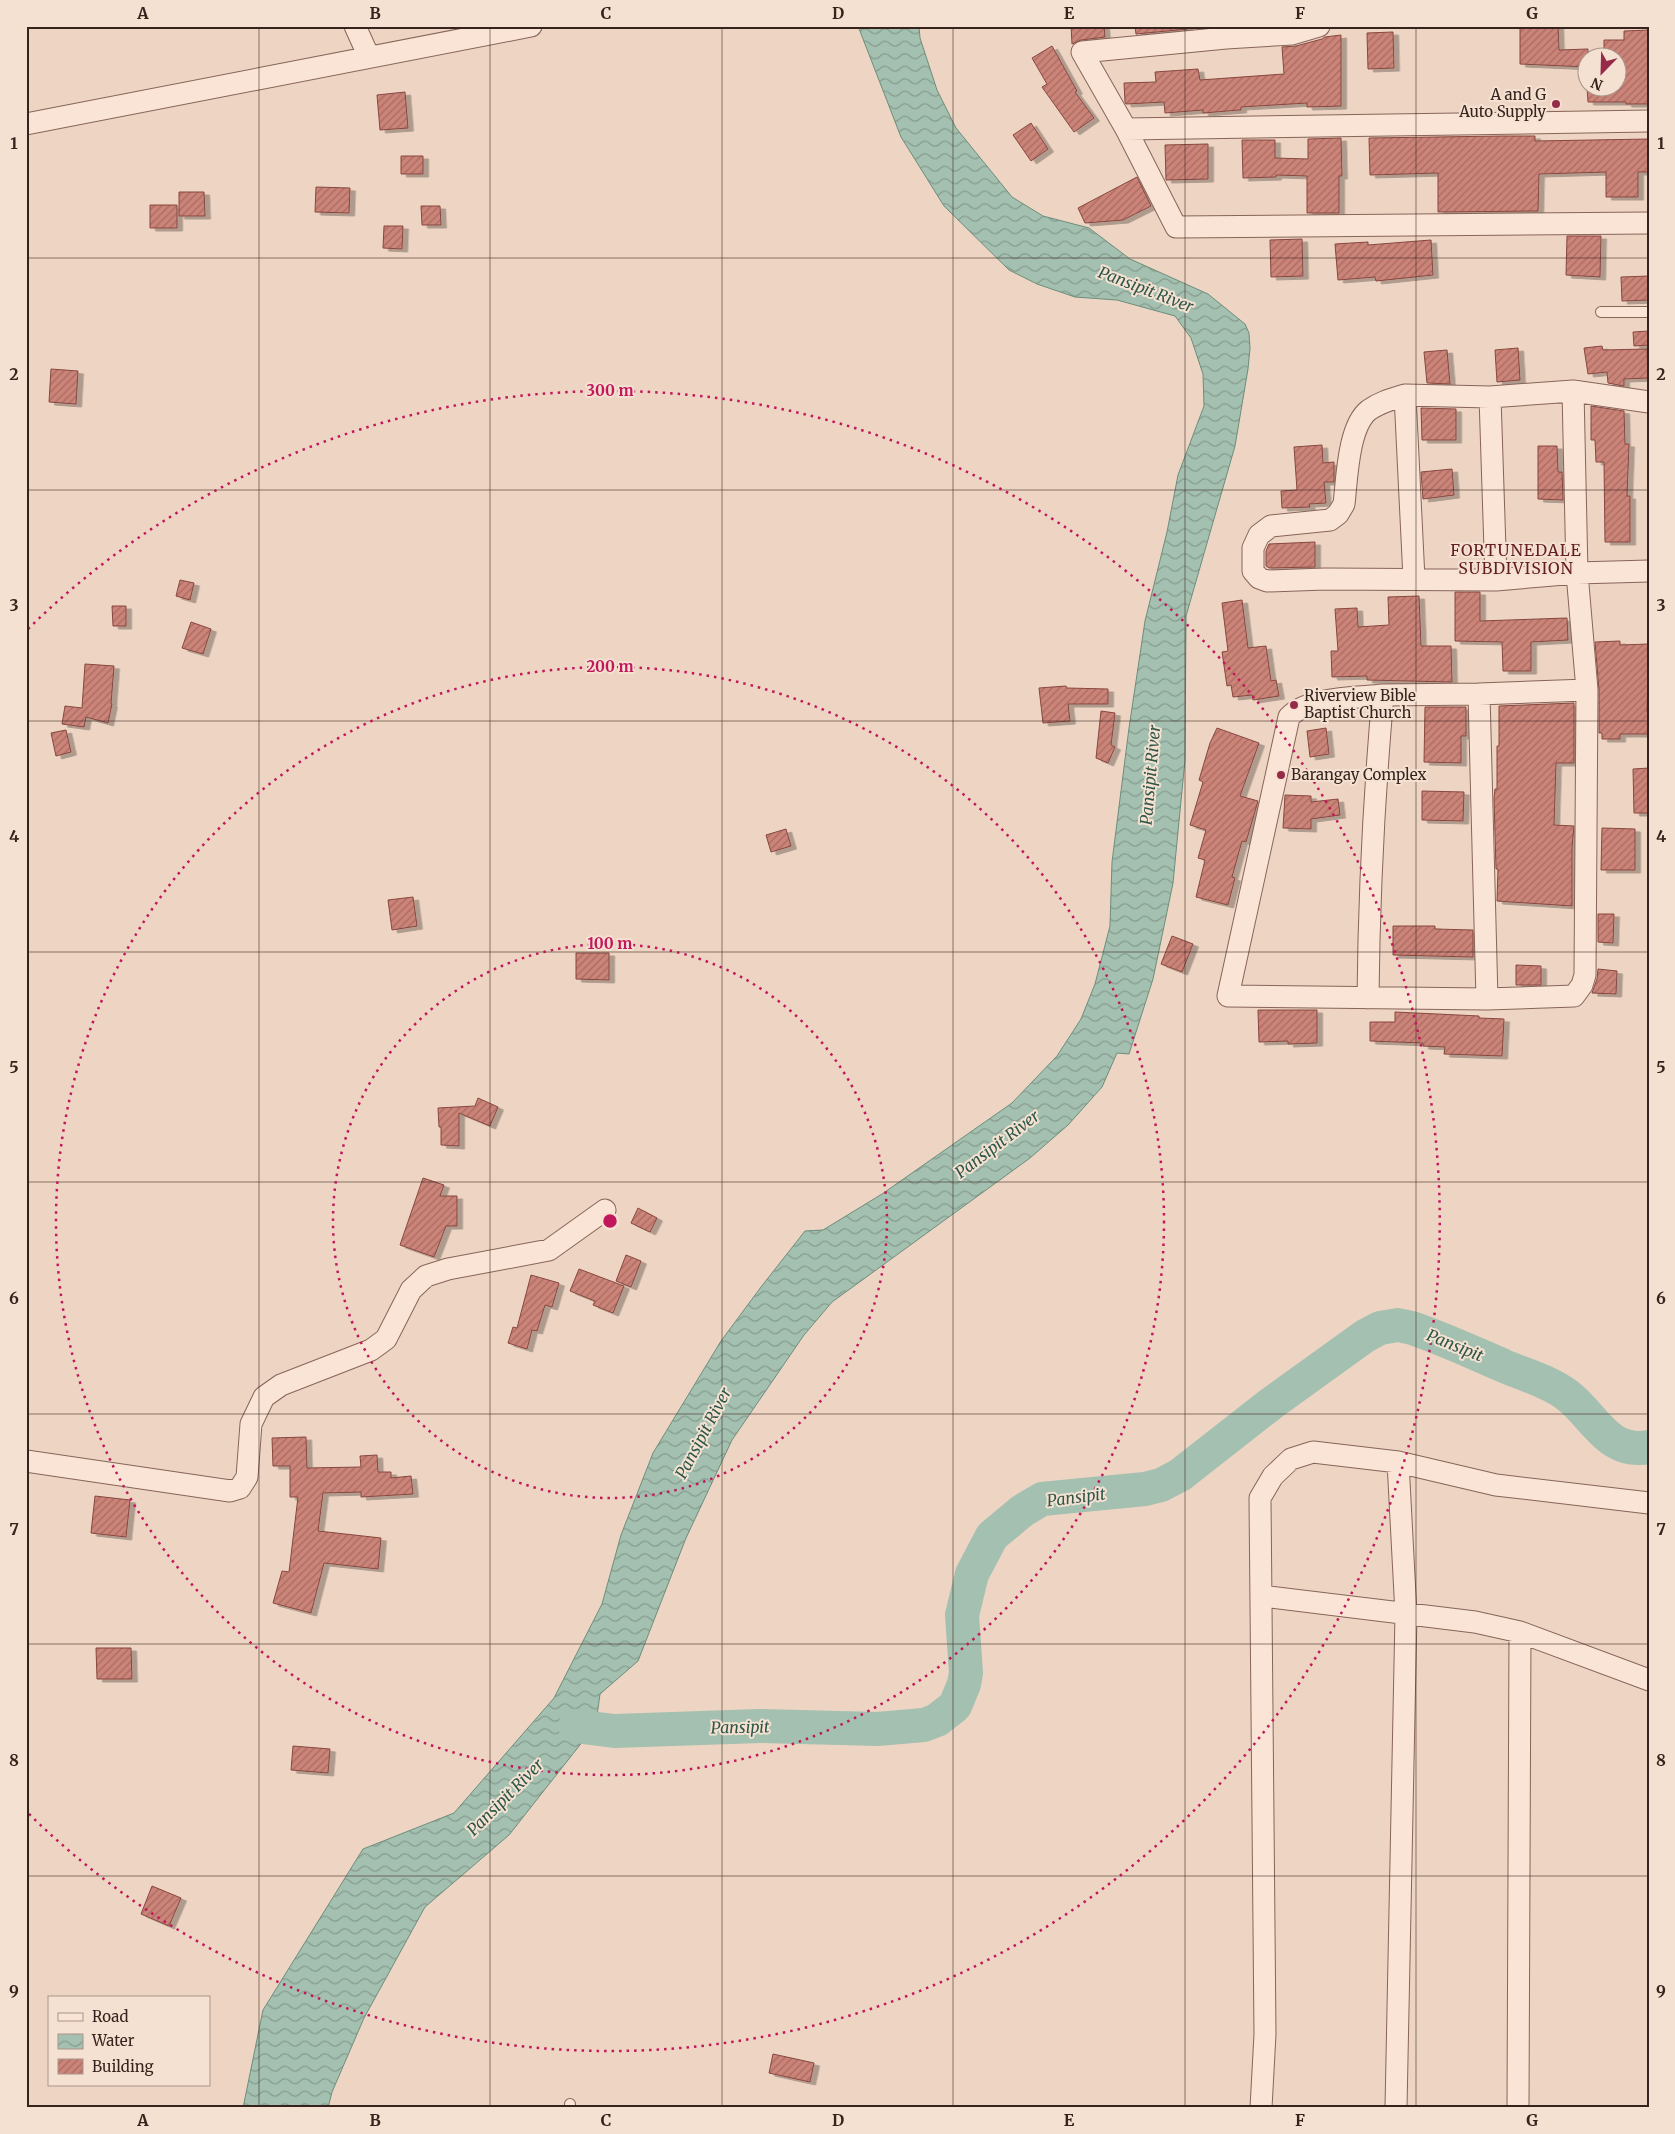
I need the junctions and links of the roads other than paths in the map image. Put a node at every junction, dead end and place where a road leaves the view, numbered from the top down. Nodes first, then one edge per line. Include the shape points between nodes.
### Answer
1 (355, 26) edge
2 (531, 26) edge
3 (1319, 26) edge
4 (369, 57) junction
5 (1649, 121) edge
6 (26, 124) edge
7 (1126, 129) junction
8 (1649, 223) edge
9 (1601, 312) dead end
10 (1649, 312) edge
11 (1573, 391) junction
12 (1405, 395) junction
13 (1490, 397) junction
14 (1649, 402) edge
15 (1649, 571) edge
16 (1577, 573) junction
17 (1414, 579) junction
18 (1496, 580) junction
19 (1587, 690) junction
20 (1479, 694) junction
21 (1383, 695) junction
22 (1368, 998) junction
23 (1487, 999) junction
24 (605, 1210) dead end
25 (26, 1460) edge
26 (1398, 1462) junction
27 (1649, 1502) edge
28 (1262, 1596) junction
29 (1406, 1614) junction
30 (1520, 1632) junction
31 (1649, 1680) edge
32 (1261, 2108) edge
33 (1396, 2108) edge
34 (1518, 2108) edge

1 - 4 street
2 - 4 street
3 - 7 street via 1292,34 1082,52
4 - 6 street
5 - 7 street
7 - 8 street via 1176,227
9 - 10 lane
11 - 13 street
11 - 14 street
11 - 16 street
12 - 13 street
12 - 17 street
12 - 17 street via 1385,400 1367,412 1354,433 1344,504 1338,514 1330,520 1271,526 1259,536 1253,548 1253,571 1266,581
13 - 18 street
15 - 16 street
16 - 18 street
16 - 19 street
17 - 18 street
19 - 20 street
19 - 23 street via 1583,980 1574,996
20 - 21 street
20 - 23 street
21 - 22 street via 1375,789
21 - 22 street via 1324,701 1295,710 1289,717 1228,996
22 - 23 street
24 - 25 street via 549,1250 426,1276 411,1290 386,1339 371,1350 281,1385 264,1396 251,1424 247,1477 240,1488 230,1491
26 - 27 street via 1496,1485
26 - 28 street via 1313,1452 1291,1458 1272,1476 1260,1498
26 - 29 street
28 - 29 street
28 - 32 street via 1264,2034
29 - 30 street via 1475,1622
29 - 33 street
30 - 31 street
30 - 34 street

